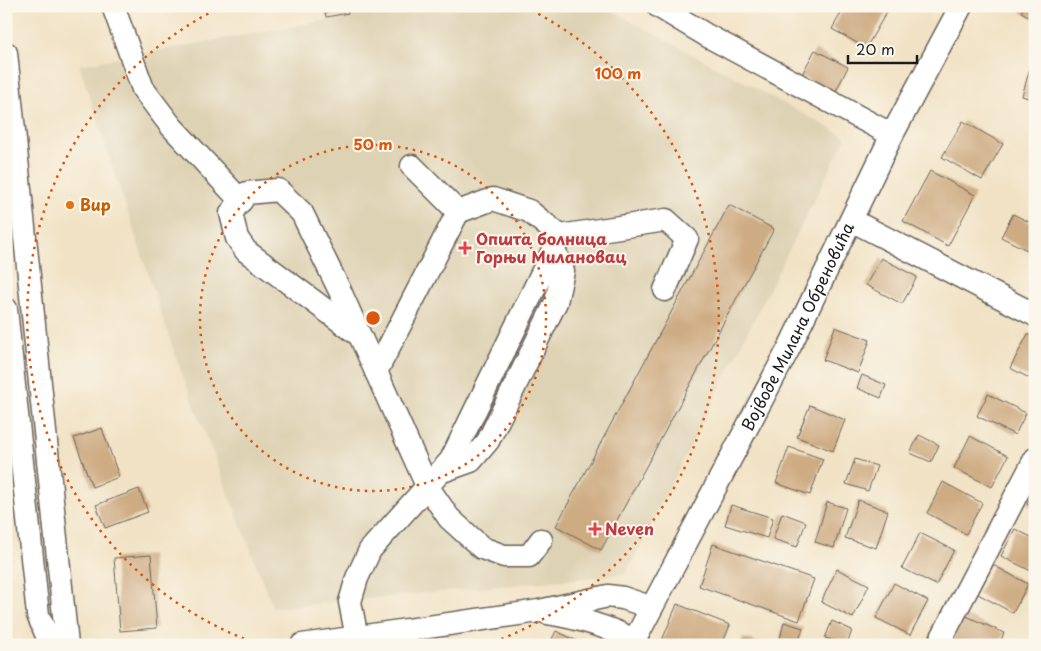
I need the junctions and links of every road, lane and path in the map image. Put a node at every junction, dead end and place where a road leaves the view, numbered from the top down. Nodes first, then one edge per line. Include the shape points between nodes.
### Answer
1 (113, 6) edge
2 (658, 6) edge
3 (961, 6) edge
4 (6, 52) edge
5 (892, 135) junction
6 (412, 166) dead end
7 (241, 201) junction
8 (458, 212) junction
9 (851, 220) junction
10 (557, 243) junction
11 (665, 290) dead end
12 (6, 309) edge
13 (1035, 315) edge
14 (359, 335) junction
15 (38, 362) junction
16 (9, 366) edge
17 (376, 372) junction
18 (1035, 459) edge
19 (434, 479) junction
20 (541, 540) dead end
21 (650, 607) junction
22 (539, 612) junction
23 (357, 638) junction
24 (633, 642) edge
25 (312, 644) edge
26 (51, 645) edge
27 (67, 645) edge
28 (938, 645) edge

1 - 7 street via 143,89 171,126
2 - 5 street
3 - 5 street, Војводе Милана Обреновића
4 - 15 street
5 - 9 street, Војводе Милана Обреновића
6 - 8 street
7 - 14 street via 231,212 237,238 246,251
7 - 14 street via 247,194 278,190 302,213
8 - 10 street via 493,199 529,211
8 - 17 street
9 - 13 street
9 - 21 street, Војводе Милана Обреновића via 788,350
10 - 11 street via 666,220 687,239
10 - 19 street via 451,460
12 - 16 street
14 - 17 street
15 - 16 street
15 - 27 street
16 - 26 street via 38,615
17 - 19 street
18 - 28 street
19 - 20 street via 449,518 482,548 504,556 529,556
19 - 23 street via 370,550 350,602
21 - 22 street via 608,596
21 - 24 street, Војводе Милана Обреновића
22 - 23 street
22 - 24 street via 606,626
23 - 25 street

